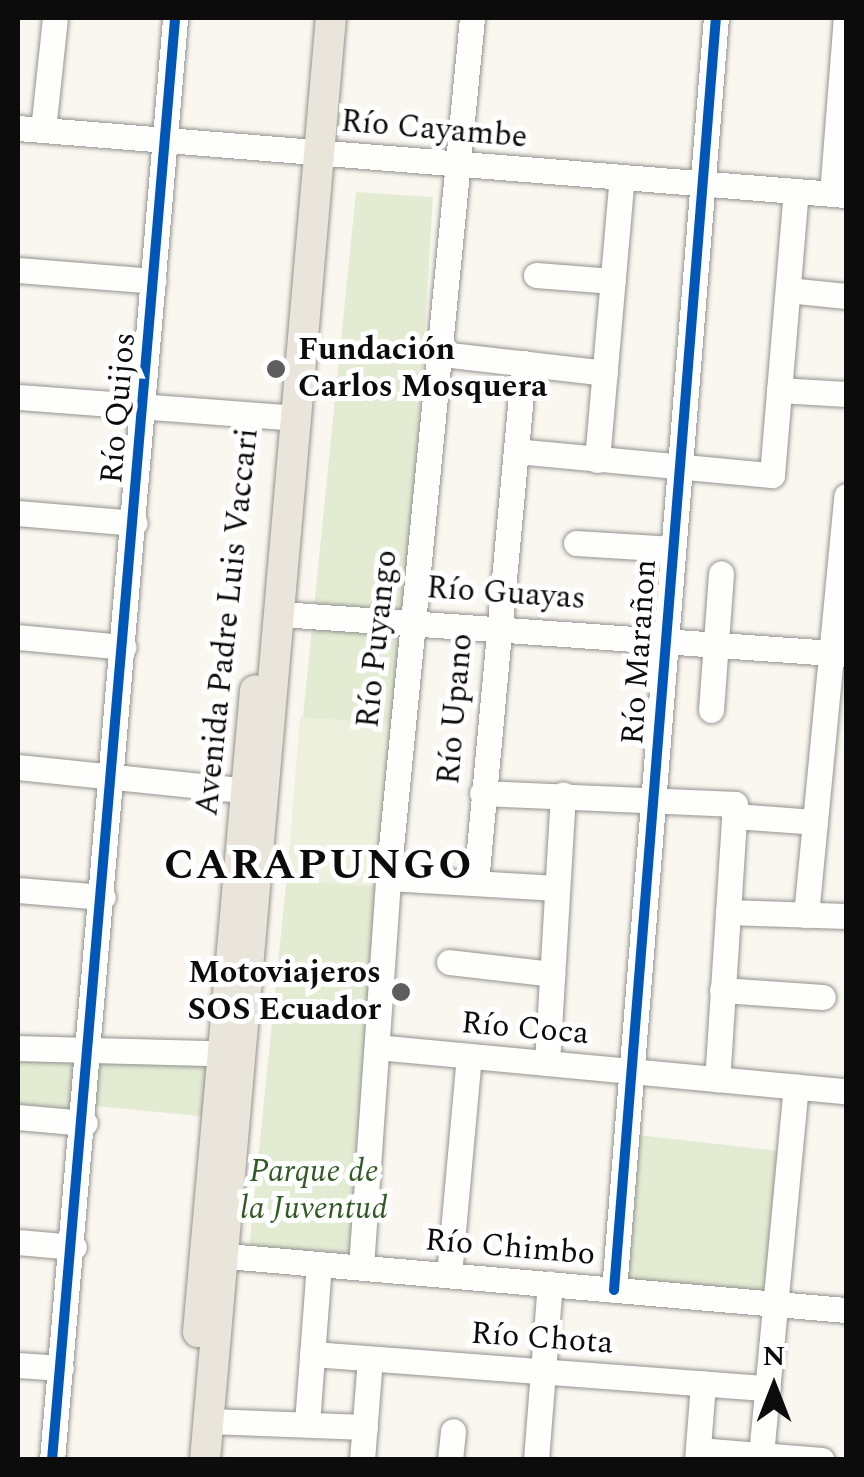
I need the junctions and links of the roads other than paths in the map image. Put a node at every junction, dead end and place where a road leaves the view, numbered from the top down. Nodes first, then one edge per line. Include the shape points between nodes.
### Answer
1 (55, 18) edge
2 (175, 18) edge
3 (331, 18) edge
4 (472, 18) edge
5 (716, 18) edge
6 (846, 18) edge
7 (30, 129) edge
8 (165, 141) junction
9 (320, 154) junction
10 (461, 165) junction
11 (622, 178) junction
12 (702, 183) junction
13 (796, 191) junction
14 (839, 194) edge
15 (18, 270) edge
16 (536, 274) dead end
17 (154, 280) junction
18 (613, 281) junction
19 (788, 290) junction
20 (846, 296) edge
21 (442, 354) junction
22 (524, 364) junction
23 (605, 373) junction
24 (779, 390) junction
25 (846, 394) edge
26 (18, 397) edge
27 (144, 408) junction
28 (285, 417) junction
29 (516, 452) junction
30 (597, 460) junction
31 (680, 471) junction
32 (846, 496) edge
33 (18, 513) edge
34 (135, 523) junction
35 (576, 542) dead end
36 (673, 549) junction
37 (721, 573) dead end
38 (281, 614) junction
39 (412, 621) junction
40 (496, 624) junction
41 (18, 637) edge
42 (666, 638) junction
43 (715, 643) junction
44 (124, 647) junction
45 (839, 653) edge
46 (712, 710) dead end
47 (18, 767) edge
48 (115, 778) junction
49 (255, 792) junction
50 (482, 793) junction
51 (563, 794) junction
52 (655, 800) junction
53 (735, 810) junction
54 (816, 822) junction
55 (388, 878) junction
56 (476, 882) junction
57 (557, 888) junction
58 (18, 890) edge
59 (103, 896) junction
60 (728, 912) junction
61 (806, 915) junction
62 (846, 916) edge
63 (450, 962) dead end
64 (552, 974) junction
65 (722, 990) junction
66 (823, 997) dead end
67 (376, 1047) junction
68 (18, 1048) edge
69 (90, 1049) junction
70 (233, 1053) junction
71 (469, 1056) junction
72 (546, 1063) junction
73 (630, 1071) junction
74 (716, 1079) junction
75 (796, 1087) junction
76 (846, 1092) edge
77 (18, 1117) edge
78 (85, 1123) junction
79 (18, 1242) edge
80 (74, 1247) junction
81 (227, 1256) junction
82 (319, 1264) junction
83 (361, 1267) junction
84 (450, 1275) junction
85 (550, 1284) junction
86 (614, 1290) junction
87 (778, 1304) junction
88 (846, 1310) edge
89 (312, 1354) junction
90 (370, 1359) junction
91 (18, 1364) edge
92 (61, 1368) junction
93 (543, 1371) junction
94 (702, 1383) junction
95 (768, 1388) junction
96 (209, 1422) junction
97 (308, 1422) junction
98 (365, 1428) junction
99 (453, 1431) dead end
100 (697, 1455) edge
101 (760, 1455) junction
102 (52, 1460) edge
103 (188, 1460) edge
104 (206, 1460) edge
105 (362, 1460) edge
106 (450, 1460) edge
107 (536, 1460) edge
108 (822, 1460) edge

1 - 7 street
2 - 8 street, Río Quijos
3 - 9 main road, Avenida Padre Luis Vaccari
4 - 10 street, Río Puyango
5 - 12 street, Río Marañon
6 - 14 street
7 - 8 street, Río Cayambe
8 - 9 street, Río Cayambe
8 - 17 street, Río Quijos
9 - 10 street, Río Cayambe
9 - 28 main road, Avenida Padre Luis Vaccari via 306,184
9 - 38 main road, Avenida Padre Luis Vaccari
10 - 11 street, Río Cayambe
10 - 21 street, Río Puyango
11 - 12 street, Río Cayambe
11 - 18 street
12 - 13 street, Río Cayambe
12 - 31 street, Río Marañon
13 - 14 street, Río Cayambe
13 - 19 street
15 - 17 street
16 - 18 street
17 - 27 street, Río Quijos
18 - 23 street
19 - 20 street
19 - 24 street
21 - 22 street
21 - 39 street, Río Puyango
22 - 23 street
22 - 29 street, Río Upano
23 - 30 street
24 - 25 street
24 - 31 street via 772,475
26 - 27 street
27 - 28 street
27 - 34 street, Río Quijos
28 - 49 main road, Avenida Padre Luis Vaccari
29 - 30 street
29 - 40 street, Río Upano
30 - 31 street
31 - 36 street, Río Marañon
32 - 45 street
33 - 34 street
34 - 44 street, Río Quijos
35 - 36 street
36 - 42 street, Río Marañon
37 - 43 street
38 - 39 street, Río Guayas
38 - 49 main road, Avenida Padre Luis Vaccari
39 - 40 street, Río Guayas
39 - 55 street, Río Puyango
40 - 42 street, Río Guayas
40 - 50 street, Río Upano
41 - 44 street
42 - 43 street, Río Guayas
42 - 52 street, Río Marañon
43 - 45 street, Río Guayas
43 - 46 street
44 - 48 street, Río Quijos
45 - 54 street
47 - 48 street
48 - 49 street
48 - 59 street, Río Quijos
49 - 70 main road, Avenida Padre Luis Vaccari
50 - 51 street
50 - 56 street, Río Upano
51 - 52 street
51 - 57 street
52 - 53 street
52 - 73 street, Río Marañon
53 - 54 street
53 - 60 street
54 - 61 street
55 - 56 street
55 - 67 street, Río Puyango
56 - 57 street
57 - 64 street
58 - 59 street
59 - 69 street, Río Quijos
60 - 61 street
60 - 65 street
61 - 62 street
63 - 64 street
64 - 72 street
65 - 66 street
65 - 74 street
67 - 71 street, Río Coca
67 - 83 street, Río Puyango
68 - 69 street
69 - 70 street
69 - 78 street, Río Quijos
70 - 81 main road, Avenida Padre Luis Vaccari
70 - 103 main road, Avenida Padre Luis Vaccari
71 - 72 street, Río Coca
71 - 84 street
72 - 73 street, Río Coca
73 - 74 street, Río Coca
73 - 86 street, Río Marañon
74 - 75 street, Río Coca
75 - 76 street, Río Coca
75 - 87 street
77 - 78 street
78 - 80 street, Río Quijos
79 - 80 street
80 - 92 street, Río Quijos
81 - 82 street, Río Chimbo
81 - 96 main road, Avenida Padre Luis Vaccari
82 - 83 street, Río Chimbo
82 - 89 street
83 - 84 street, Río Chimbo
84 - 85 street, Río Chimbo
85 - 86 street, Río Chimbo
85 - 93 street
86 - 87 street, Río Chimbo
87 - 88 street, Río Chimbo
87 - 95 street
89 - 90 street, Río Chota
89 - 97 street
90 - 93 street, Río Chota
90 - 98 street
91 - 92 street
92 - 102 street, Río Quijos
93 - 94 street, Río Chota
93 - 107 street
94 - 95 street, Río Chota
94 - 100 street
95 - 101 street
96 - 97 street
96 - 104 main road, Avenida Padre Luis Vaccari
97 - 98 street
98 - 105 street
99 - 106 street
100 - 101 street
101 - 108 street

